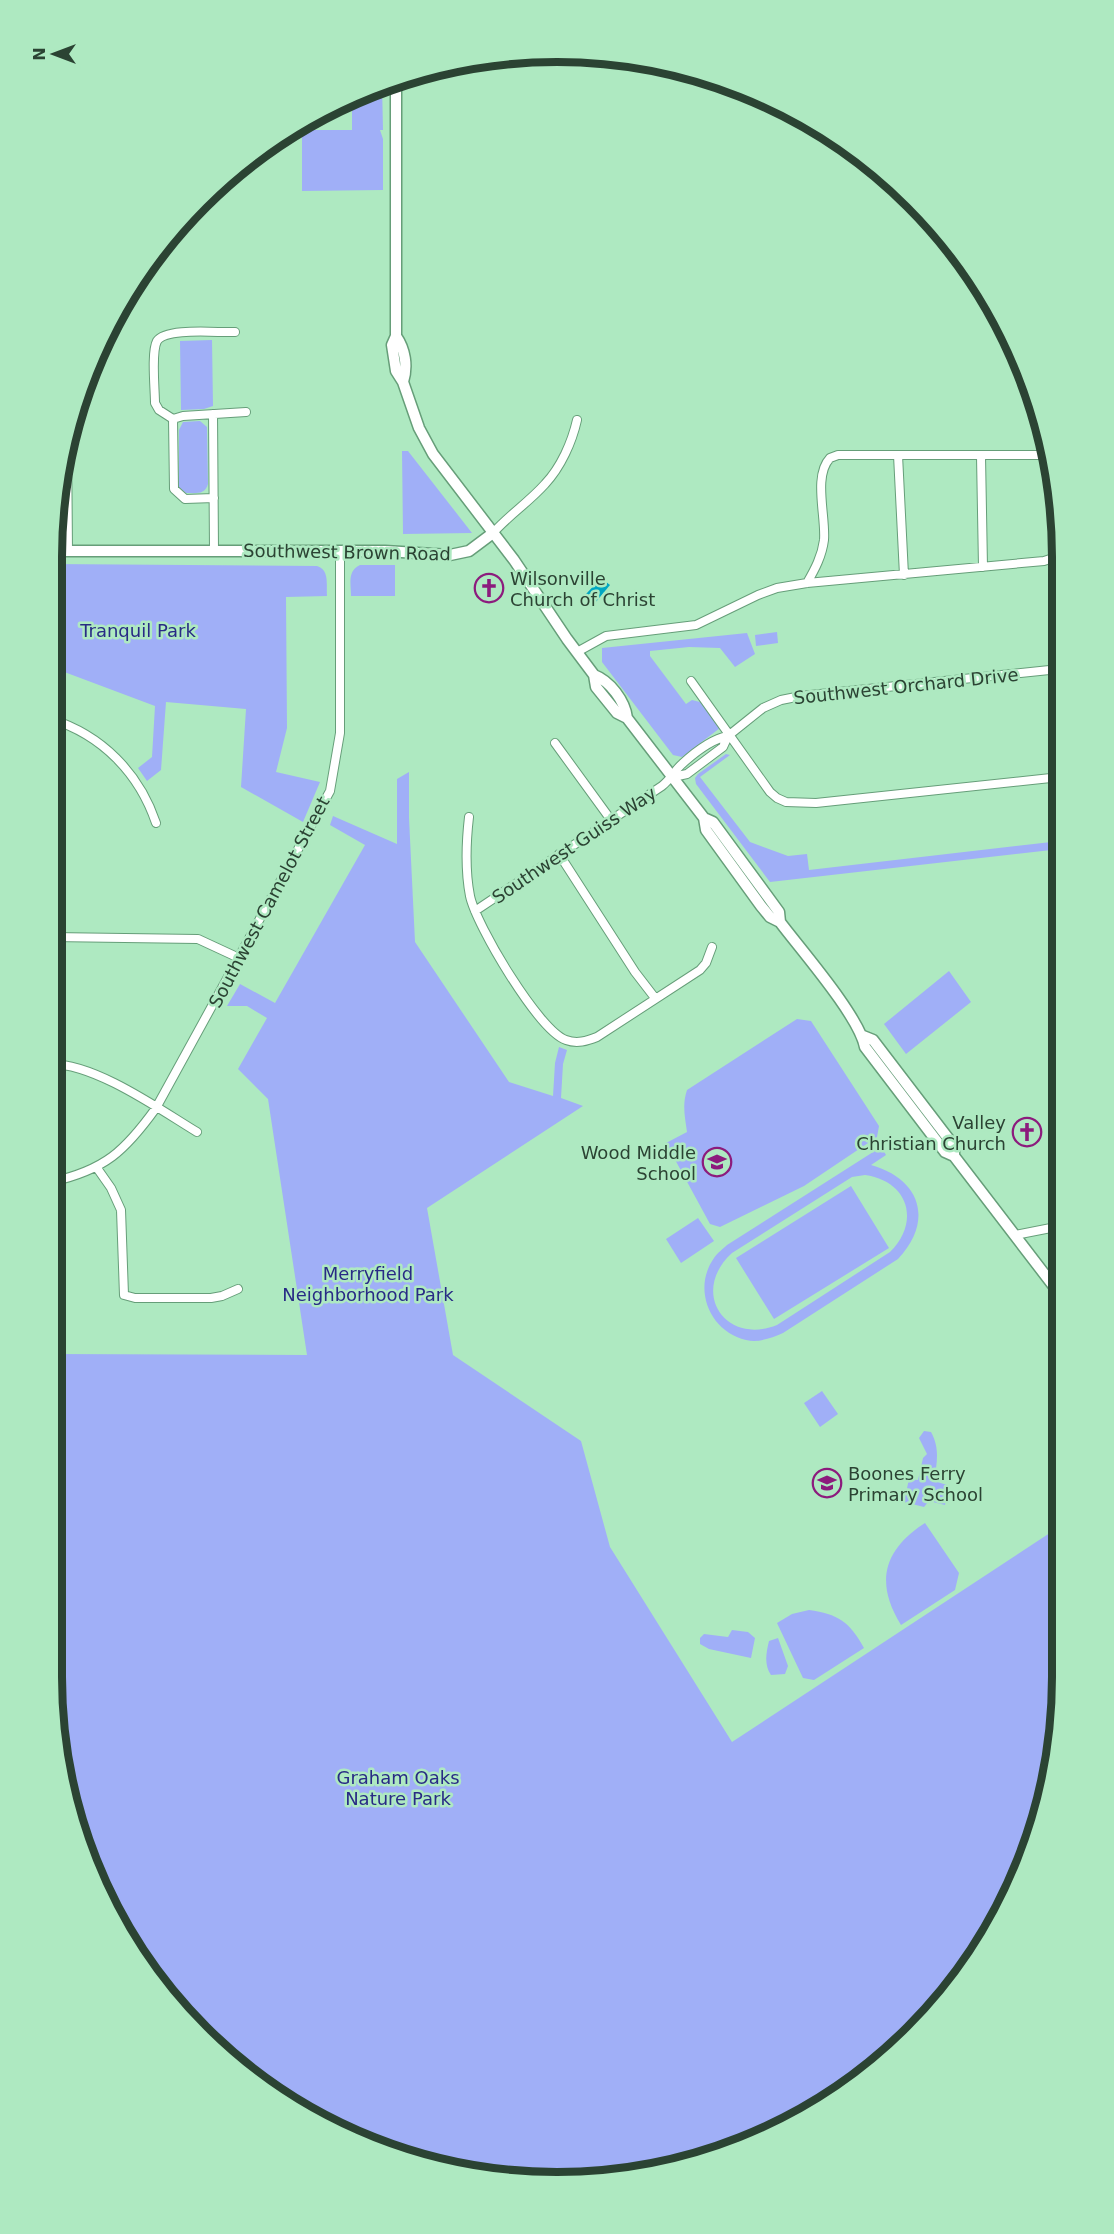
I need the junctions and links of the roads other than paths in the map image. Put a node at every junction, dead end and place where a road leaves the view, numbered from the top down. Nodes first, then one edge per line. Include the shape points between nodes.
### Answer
1 (396, 89) edge
2 (235, 332) dead end
3 (246, 412) dead end
4 (213, 414) junction
5 (173, 419) junction
6 (577, 420) dead end
7 (898, 455) junction
8 (981, 456) junction
9 (1042, 456) edge
10 (68, 479) edge
11 (214, 498) junction
12 (493, 533) junction
13 (214, 550) junction
14 (62, 551) edge
15 (68, 551) junction
16 (340, 551) junction
17 (1052, 558) edge
18 (983, 567) junction
19 (904, 575) junction
20 (807, 583) junction
21 (577, 652) junction
22 (1052, 670) edge
23 (691, 681) dead end
24 (62, 723) edge
25 (729, 736) junction
26 (555, 742) dead end
27 (673, 777) junction
28 (1052, 778) edge
29 (469, 817) dead end
30 (611, 820) junction
31 (156, 823) dead end
32 (559, 854) junction
33 (475, 911) junction
34 (62, 937) edge
35 (712, 948) dead end
36 (239, 958) junction
37 (655, 998) junction
38 (62, 1065) edge
39 (156, 1108) junction
40 (197, 1132) dead end
41 (97, 1168) junction
42 (62, 1179) edge
43 (1052, 1229) edge
44 (1015, 1235) junction
45 (1052, 1284) edge
46 (238, 1289) dead end

1 - 12 main road via 396,336 392,345 396,371 433,454
2 - 5 street via 176,332 157,341 155,403
3 - 4 street
4 - 5 street
4 - 11 street
5 - 11 street via 174,489 185,499
6 - 12 street, Southwest Brown Road via 565,454 547,483
7 - 8 street
7 - 19 street
7 - 20 street via 838,455 825,464 821,478 824,538
8 - 9 street
8 - 18 street
10 - 15 street
11 - 13 street
12 - 16 main road, Southwest Brown Road via 474,548 457,554
12 - 21 main road
13 - 15 main road, Southwest Brown Road
13 - 16 main road, Southwest Brown Road
14 - 15 main road, Southwest Brown Road
16 - 36 street, Southwest Camelot Street via 340,733 330,791
17 - 18 street
18 - 19 street
19 - 20 street
20 - 21 street via 758,595 696,625 606,636
21 - 27 main road via 594,675 596,687 617,713 627,718
22 - 25 street, Southwest Orchard Drive via 781,700 763,708
23 - 25 street
24 - 31 street via 80,730 117,758 149,803
25 - 27 street, Southwest Orchard Drive via 717,738 680,765
25 - 28 street via 770,792 786,802 869,799
26 - 30 street
27 - 30 street, Southwest Guiss Way
27 - 44 main road via 704,819 713,822 863,1036 873,1040 915,1094 954,1146 954,1156
29 - 33 street via 467,873
30 - 32 street, Southwest Guiss Way
32 - 33 street, Southwest Guiss Way
32 - 37 street
33 - 37 street via 498,958 552,1032 566,1041 579,1042 597,1036
34 - 36 street via 198,939
35 - 37 street via 700,970
36 - 39 street, Southwest Camelot Street
38 - 39 street via 95,1074
39 - 40 street
39 - 41 street, Southwest Camelot Street via 137,1134
41 - 42 street, Southwest Camelot Street
41 - 46 street via 121,1210 124,1294 135,1298 211,1298
43 - 44 street
44 - 45 main road

